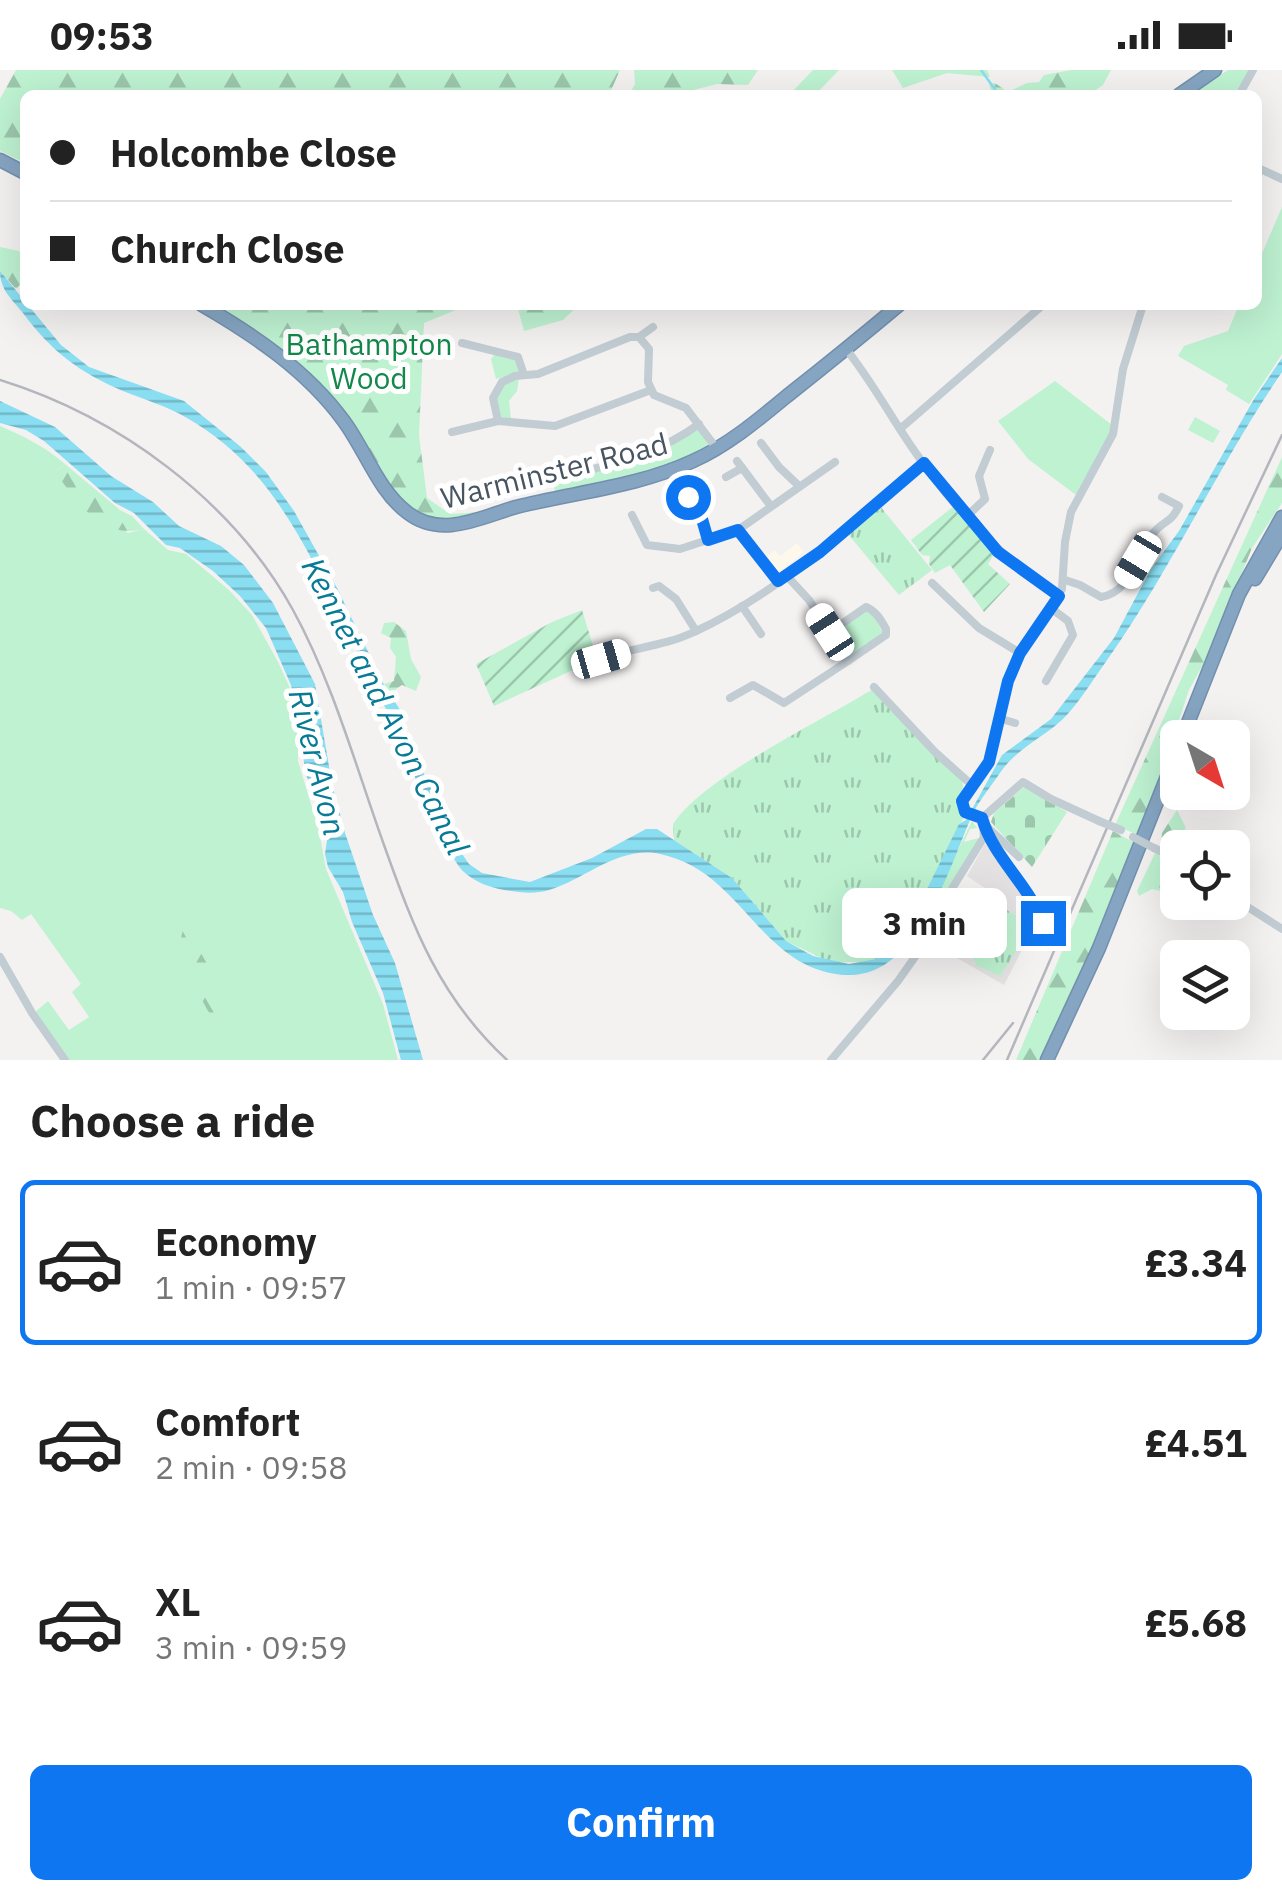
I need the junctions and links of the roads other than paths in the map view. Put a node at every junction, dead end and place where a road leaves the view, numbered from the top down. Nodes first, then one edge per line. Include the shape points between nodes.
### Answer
1 (1215, 70) edge
2 (1187, 90) edge
3 (210, 310) edge
4 (893, 310) edge
5 (1037, 310) edge
6 (1141, 310) edge
7 (653, 328) dead end
8 (638, 337) junction
9 (462, 342) dead end
10 (846, 349) junction
11 (524, 375) junction
12 (651, 390) junction
13 (498, 422) junction
14 (699, 424) junction
15 (900, 429) junction
16 (452, 432) dead end
17 (761, 443) dead end
18 (717, 448) junction
19 (990, 450) dead end
20 (830, 463) dead end
21 (924, 463) junction
22 (563, 477) dead end
23 (726, 477) dead end
24 (799, 486) junction
25 (1162, 497) dead end
26 (693, 500) dead end
27 (770, 506) junction
28 (632, 515) dead end
29 (966, 517) junction
30 (1282, 517) edge
31 (738, 530) junction
32 (1282, 534) edge
33 (708, 540) junction
34 (782, 578) junction
35 (1065, 580) junction
36 (668, 582) dead end
37 (932, 583) dead end
38 (1059, 596) junction
39 (742, 606) junction
40 (1052, 609) junction
41 (696, 632) junction
42 (743, 632) dead end
43 (830, 632) junction
44 (1020, 653) junction
45 (848, 661) junction
46 (590, 664) dead end
47 (1046, 681) dead end
48 (874, 688) dead end
49 (730, 698) dead end
50 (998, 718) junction
51 (1189, 720) edge
52 (1197, 720) edge
53 (1015, 723) dead end
54 (973, 786) junction
55 (1160, 794) edge
56 (1162, 810) edge
57 (982, 824) junction
58 (1160, 851) edge
59 (1019, 857) dead end
60 (1250, 908) edge
61 (1282, 929) edge
62 (1040, 937) dead end
63 (0, 957) edge
64 (65, 1060) edge
65 (831, 1060) edge
66 (1047, 1060) edge
67 (1056, 1060) edge

1 - 2 highway
3 - 18 highway, Warminster Road via 264,344 322,397 396,502 426,524 455,525 602,490
4 - 10 highway, Warminster Road
5 - 15 street
6 - 35 street via 1113,434 1071,512
7 - 8 street
8 - 11 street
8 - 12 street via 649,349
9 - 11 street via 518,356
10 - 15 street
10 - 18 highway, Warminster Road
11 - 13 street via 507,378 494,392
12 - 13 street via 555,426
12 - 14 street via 686,408
13 - 16 street
14 - 18 street
14 - 22 street via 633,458
15 - 21 street
17 - 24 street
19 - 29 street via 979,476 985,499
20 - 24 street
21 - 29 street
21 - 34 street
23 - 27 street via 740,465
24 - 27 street
25 - 35 street via 1179,506 1172,521 1156,530 1120,590 1101,598
26 - 33 street
27 - 31 street
28 - 33 street via 647,545 673,550
29 - 38 street via 998,552
30 - 51 highway via 1238,594
31 - 33 street
31 - 34 street
32 - 52 highway via 1246,596
34 - 39 street
34 - 43 street via 809,600
35 - 38 street
36 - 41 street via 656,587 676,599
37 - 44 street via 965,617
38 - 40 street
39 - 41 street
39 - 42 street via 758,629
40 - 44 street
40 - 47 street via 1073,635
41 - 46 street
43 - 45 street
43 - 45 street via 866,607 886,629 882,640
44 - 50 street
45 - 49 street via 784,702 753,685
48 - 54 street
50 - 53 street
50 - 54 street via 989,762
54 - 57 street via 963,807
55 - 66 highway
56 - 67 highway
57 - 58 street, bridge via 1023,782
57 - 59 street
57 - 62 street via 1040,916
57 - 65 street via 922,948
60 - 61 street
63 - 64 street

